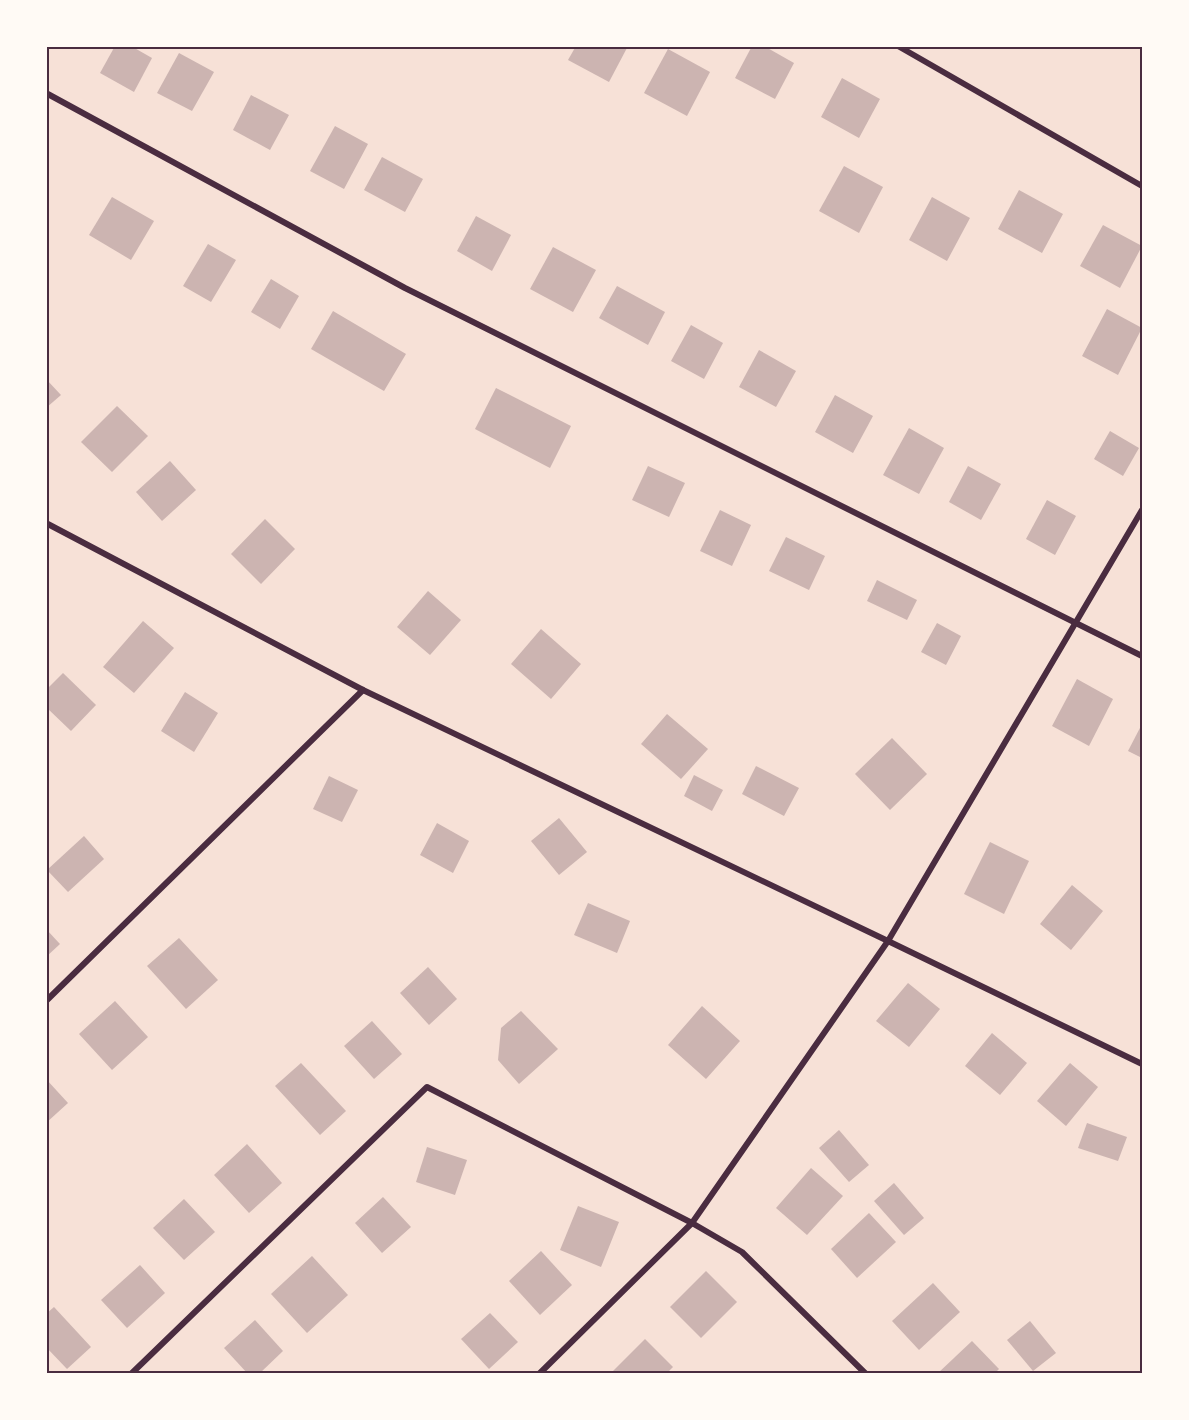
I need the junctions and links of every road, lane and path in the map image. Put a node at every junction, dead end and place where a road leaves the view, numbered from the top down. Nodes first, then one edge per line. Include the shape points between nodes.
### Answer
1 (898, 46) edge
2 (46, 93) edge
3 (1143, 186) edge
4 (1143, 510) edge
5 (46, 523) edge
6 (1077, 623) junction
7 (1143, 656) edge
8 (363, 690) junction
9 (888, 941) junction
10 (46, 1001) edge
11 (1143, 1064) edge
12 (692, 1222) junction
13 (130, 1374) edge
14 (539, 1374) edge
15 (866, 1374) edge

1 - 3 street
2 - 6 street via 405,288
4 - 6 street
5 - 8 street
6 - 7 street
6 - 9 street
8 - 9 street
8 - 10 street
9 - 11 street
9 - 12 street
12 - 13 street via 427,1088
12 - 14 street
12 - 15 street via 742,1252

